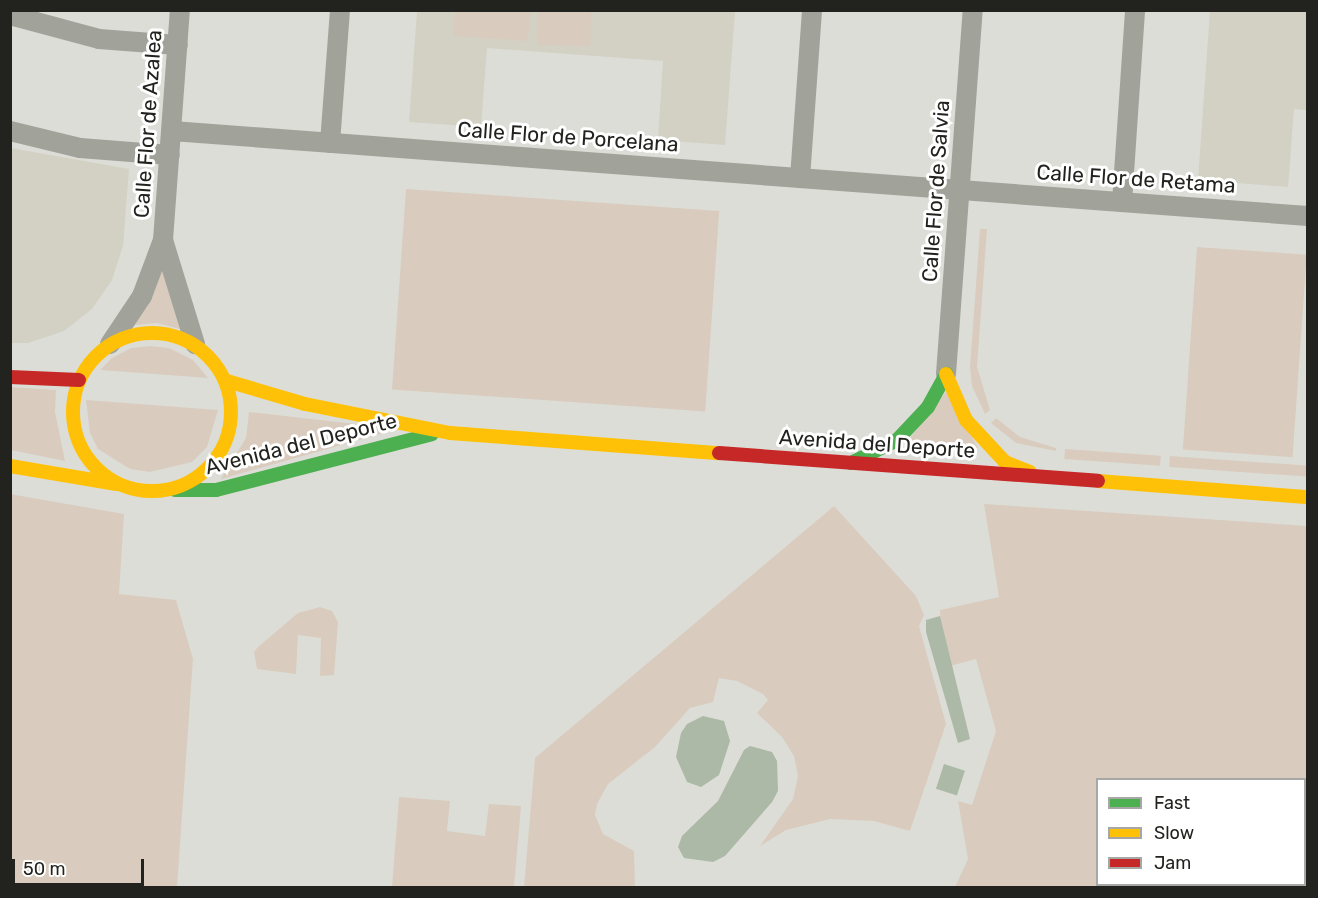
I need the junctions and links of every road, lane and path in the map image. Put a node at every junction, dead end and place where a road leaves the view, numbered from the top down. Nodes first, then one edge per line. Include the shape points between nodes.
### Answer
1 (180, 10) edge
2 (340, 10) edge
3 (812, 10) edge
4 (973, 10) edge
5 (1135, 10) edge
6 (10, 15) edge
7 (178, 45) junction
8 (10, 131) edge
9 (171, 131) junction
10 (330, 143) junction
11 (170, 155) junction
12 (800, 178) junction
13 (961, 190) junction
14 (1122, 202) junction
15 (1308, 216) edge
16 (163, 240) junction
17 (110, 344) junction
18 (195, 344) junction
19 (946, 374) junction
20 (10, 377) edge
21 (79, 381) junction
22 (227, 381) junction
23 (443, 432) junction
24 (851, 464) junction
25 (10, 466) edge
26 (1044, 478) junction
27 (119, 484) junction
28 (168, 490) junction
29 (1308, 497) edge

1 - 7 street, Calle Flor de Azalea
2 - 10 street
3 - 12 street
4 - 13 street, Calle Flor de Salvia
5 - 14 street
6 - 7 street via 99,39
7 - 9 street, Calle Flor de Azalea
8 - 11 street via 80,148
9 - 10 street, Calle Flor de Porcelana
9 - 11 street, Calle Flor de Azalea
10 - 12 street, Calle Flor de Porcelana
11 - 16 street, Calle Flor de Azalea
12 - 13 street, Calle Flor de Porcelana
13 - 14 street, Calle Flor de Retama
13 - 19 street, Calle Flor de Salvia
14 - 15 street, Calle Flor de Retama
16 - 17 street via 142,296
16 - 18 street
17 - 18 street via 131,335 153,332 175,335
17 - 21 street via 92,360
18 - 22 street via 211,357
19 - 24 street via 928,407 897,440
19 - 26 street via 966,420 1005,462
20 - 21 street
21 - 27 street via 73,405 80,444 99,471
22 - 23 street, Avenida del Deporte via 305,404
22 - 28 street via 232,413 222,451 194,479
23 - 24 street, Avenida del Deporte
23 - 28 street, Avenida del Deporte via 382,444 216,490
24 - 26 street, Avenida del Deporte
25 - 27 street
26 - 29 street, Avenida del Deporte
27 - 28 street via 143,491

